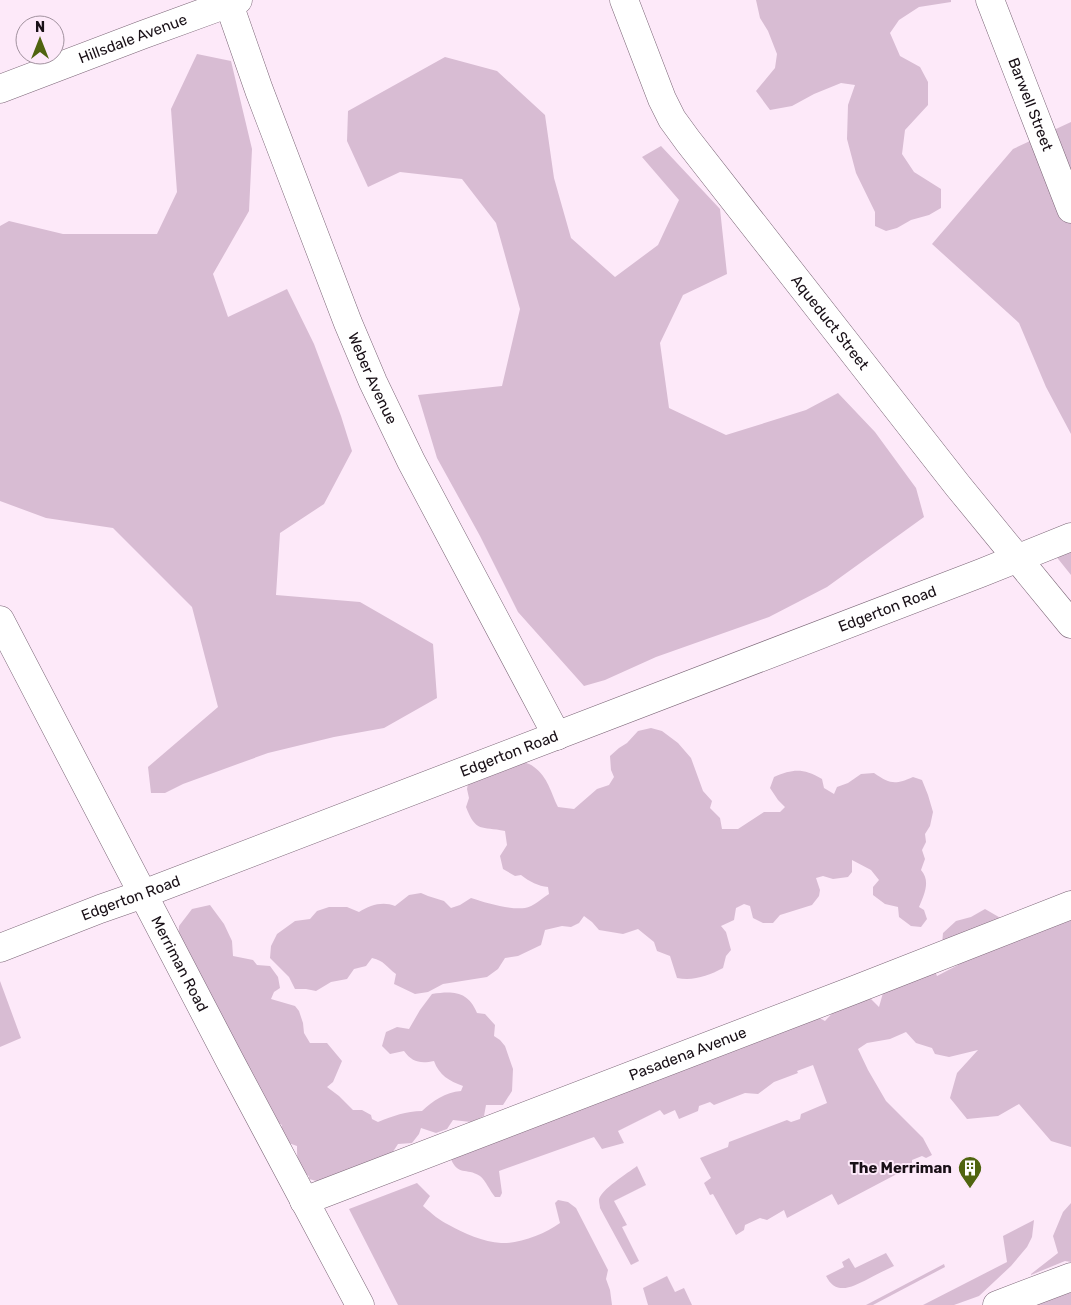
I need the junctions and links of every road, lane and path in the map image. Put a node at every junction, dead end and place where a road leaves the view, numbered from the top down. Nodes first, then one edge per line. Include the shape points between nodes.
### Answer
1 (624, 0) edge
2 (990, 0) edge
3 (233, 2) edge
4 (0, 89) edge
5 (1071, 209) edge
6 (1071, 537) edge
7 (1018, 559) junction
8 (0, 620) edge
9 (1071, 624) edge
10 (557, 736) junction
11 (144, 894) junction
12 (1071, 905) edge
13 (0, 948) edge
14 (304, 1201) junction
15 (1071, 1277) edge
16 (360, 1305) edge
17 (997, 1305) edge

1 - 7 street, Aqueduct Street via 672,119
2 - 5 street, Barwell Street
3 - 4 street, Hillsdale Avenue
3 - 10 street, Weber Avenue via 259,90 373,382 411,461
6 - 7 street, Edgerton Road
7 - 9 street, Aqueduct Street
7 - 10 street, Edgerton Road
8 - 11 street, Merriman Road
10 - 11 street, Edgerton Road
11 - 13 street, Edgerton Road
11 - 14 street, Merriman Road
12 - 14 street, Pasadena Avenue
14 - 16 street, Merriman Road
15 - 17 street

